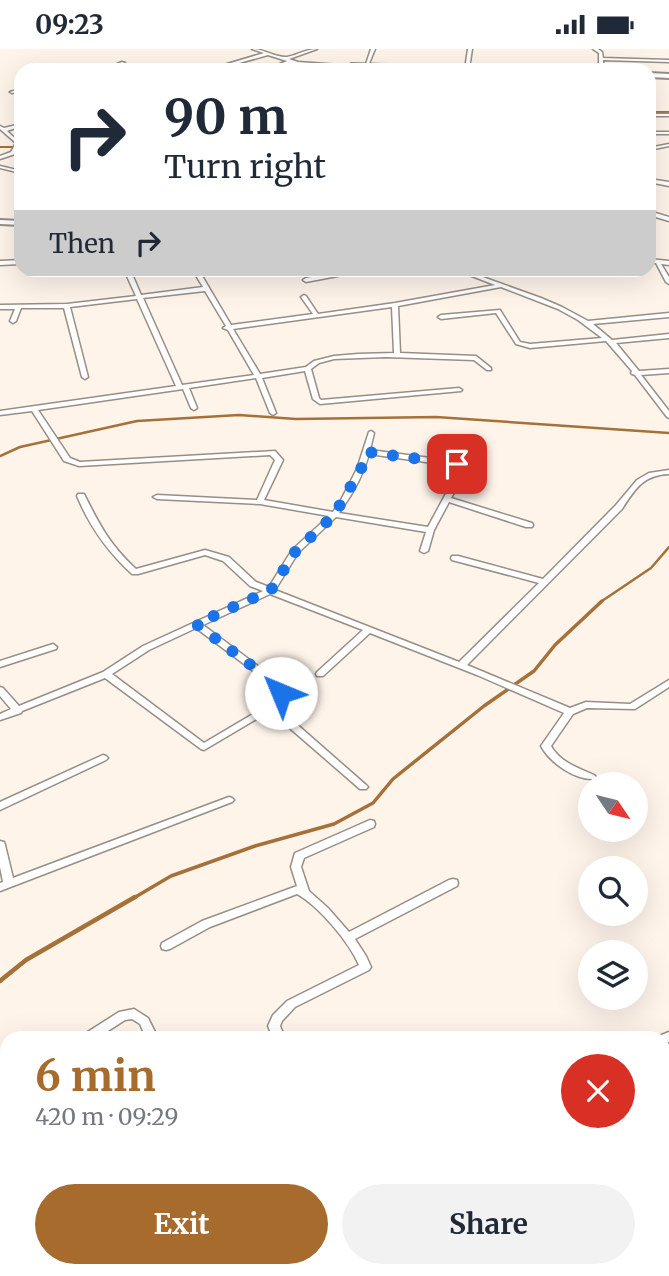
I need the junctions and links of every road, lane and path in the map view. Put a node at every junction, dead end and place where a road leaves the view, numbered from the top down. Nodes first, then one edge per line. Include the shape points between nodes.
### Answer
1 (254, 49) edge
2 (316, 49) edge
3 (595, 49) edge
4 (267, 54) junction
5 (285, 59) junction
6 (601, 59) junction
7 (291, 61) junction
8 (669, 61) edge
9 (234, 63) edge
10 (286, 63) edge
11 (308, 63) edge
12 (601, 63) edge
13 (657, 261) joint
14 (669, 263) edge
15 (130, 277) edge
16 (199, 277) edge
17 (323, 277) edge
18 (476, 277) edge
19 (306, 280) dead end
20 (669, 282) edge
21 (499, 286) junction
22 (205, 289) junction
23 (139, 296) junction
24 (304, 297) dead end
25 (395, 305) junction
26 (67, 306) junction
27 (0, 307) edge
28 (18, 308) junction
29 (316, 314) junction
30 (669, 315) edge
31 (441, 317) dead end
32 (13, 321) dead end
33 (585, 323) junction
34 (226, 327) junction
35 (669, 336) edge
36 (609, 340) junction
37 (397, 354) junction
38 (307, 369) junction
39 (489, 369) dead end
40 (669, 371) edge
41 (634, 373) junction
42 (258, 376) junction
43 (85, 377) dead end
44 (183, 387) junction
45 (459, 390) dead end
46 (194, 408) dead end
47 (34, 409) junction
48 (0, 413) edge
49 (273, 413) dead end
50 (669, 416) edge
51 (371, 433) dead end
52 (367, 452) junction
53 (669, 472) edge
54 (81, 496) dead end
55 (157, 497) dead end
56 (447, 499) junction
57 (260, 502) junction
58 (334, 515) junction
59 (529, 525) dead end
60 (430, 530) junction
61 (425, 551) dead end
62 (455, 558) dead end
63 (545, 582) junction
64 (271, 590) junction
65 (196, 624) junction
66 (369, 629) junction
67 (53, 647) dead end
68 (0, 664) edge
69 (461, 665) junction
70 (106, 674) junction
71 (320, 674) dead end
72 (669, 683) edge
73 (0, 690) edge
74 (271, 707) junction
75 (18, 711) junction
76 (570, 712) junction
77 (0, 717) edge
78 (103, 758) dead end
79 (581, 772) edge
80 (363, 787) dead end
81 (229, 800) dead end
82 (0, 806) edge
83 (370, 824) dead end
84 (0, 845) edge
85 (453, 883) dead end
86 (5, 886) edge
87 (304, 891) junction
88 (347, 938) junction
89 (166, 946) dead end
90 (98, 1031) edge
91 (149, 1031) edge
92 (276, 1031) edge

1 - 4 street
2 - 5 street
3 - 6 street
4 - 5 street
4 - 9 street
5 - 7 street
6 - 8 street
6 - 12 street
7 - 10 street
7 - 11 street
13 - 14 street
13 - 20 street
15 - 23 street
16 - 22 street
17 - 19 street
18 - 21 street
21 - 25 street
21 - 33 street
22 - 23 street
22 - 34 street
23 - 26 street
23 - 44 street
24 - 29 street
25 - 29 street
25 - 37 street
26 - 28 street
26 - 43 street
27 - 28 street
28 - 32 street
29 - 34 street
30 - 33 street
31 - 36 street via 498,311 519,343 530,346
33 - 36 street
34 - 42 street
35 - 36 street
36 - 41 street
37 - 38 street via 335,359
37 - 39 street via 476,358
38 - 42 street
38 - 45 street via 320,402
40 - 41 street
41 - 50 street
42 - 44 street
42 - 49 street
44 - 46 street
44 - 47 street
47 - 48 street
47 - 57 street via 67,459 79,464 272,453 279,460
51 - 52 street
52 - 56 street via 457,464 461,473
52 - 58 street
53 - 63 street via 653,472 639,479 620,507
54 - 64 street via 94,529 135,572 212,553 226,559 253,585
55 - 57 street
56 - 59 street
56 - 60 street
57 - 58 street
58 - 60 street
58 - 64 street via 295,552
60 - 61 street
62 - 63 street
63 - 69 street
64 - 65 street
64 - 66 street
65 - 70 street
65 - 74 street via 279,688 281,693
66 - 69 street
66 - 71 street
67 - 68 street
69 - 76 street
70 - 74 street via 204,747
70 - 75 street
72 - 76 street via 632,706 586,705
73 - 75 street
74 - 80 street
75 - 77 street
76 - 79 street via 546,746 548,753
78 - 82 street
81 - 86 street
83 - 87 street via 299,856 296,867
84 - 86 street
85 - 88 street
87 - 88 street
87 - 89 street via 206,924
88 - 92 street via 365,967 291,1004 277,1018
90 - 91 street via 123,1015 134,1014

